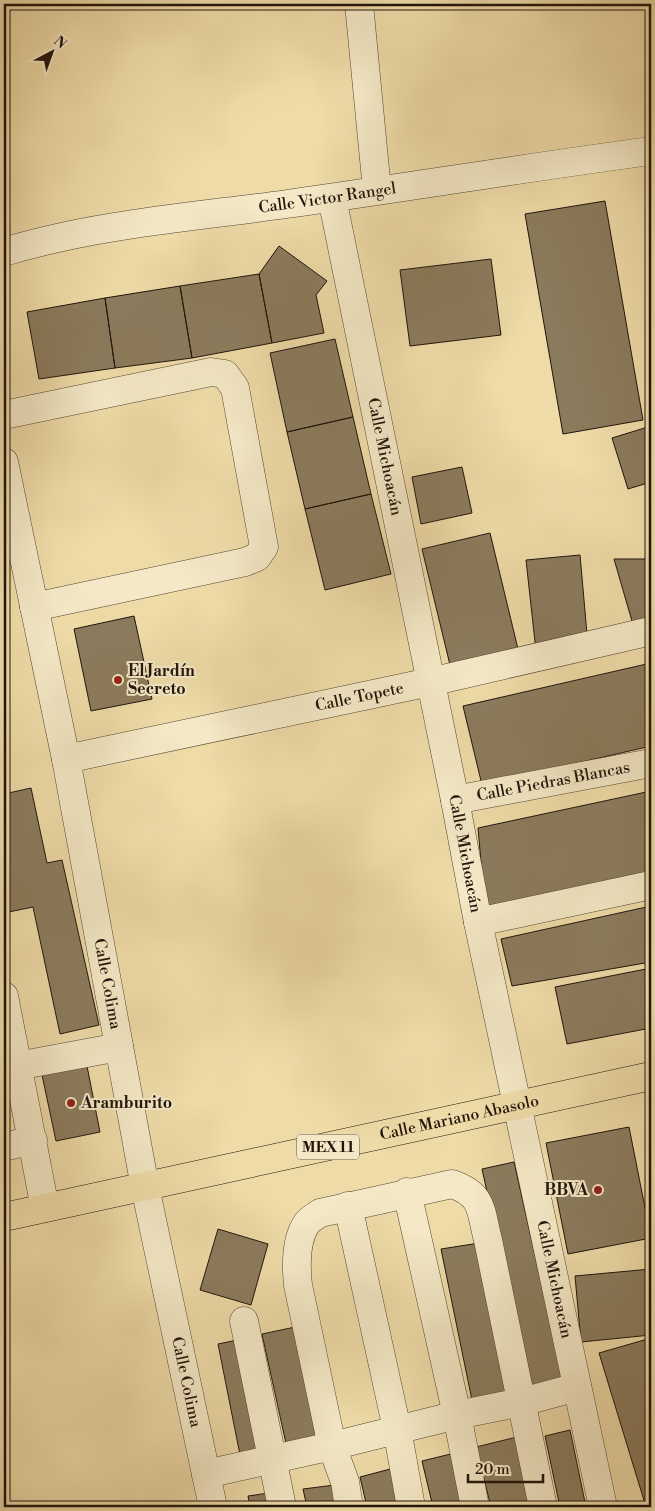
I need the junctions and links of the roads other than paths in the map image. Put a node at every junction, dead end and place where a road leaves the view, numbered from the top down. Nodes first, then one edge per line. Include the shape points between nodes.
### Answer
1 (359, 4) edge
2 (651, 150) edge
3 (377, 190) junction
4 (332, 198) junction
5 (4, 252) edge
6 (4, 415) edge
7 (4, 462) edge
8 (34, 607) junction
9 (651, 632) edge
10 (430, 682) junction
11 (66, 759) junction
12 (651, 763) edge
13 (455, 800) junction
14 (651, 886) edge
15 (478, 922) junction
16 (4, 996) edge
17 (119, 1047) junction
18 (17, 1066) junction
19 (651, 1076) edge
20 (517, 1106) junction
21 (33, 1140) junction
22 (4, 1147) edge
23 (145, 1187) junction
24 (407, 1192) junction
25 (348, 1206) junction
26 (45, 1208) junction
27 (4, 1217) edge
28 (244, 1321) dead end
29 (577, 1386) junction
30 (522, 1402) junction
31 (457, 1415) junction
32 (397, 1429) junction
33 (332, 1446) junction
34 (272, 1459) junction
35 (206, 1474) junction
36 (213, 1507) edge
37 (282, 1507) edge
38 (349, 1507) edge
39 (411, 1507) edge
40 (475, 1507) edge
41 (543, 1507) edge
42 (603, 1507) edge

1 - 3 street
2 - 3 street, Calle Victor Rangel
3 - 4 street, Calle Victor Rangel
4 - 5 street, Calle Victor Rangel via 89,230
4 - 10 street, Calle Michoacán
6 - 8 street via 211,372 225,374 236,388 264,547 258,557 245,562
7 - 8 street, Calle Colima
8 - 11 street, Calle Colima
9 - 10 street, Calle Topete
10 - 11 street, Calle Topete
10 - 13 street, Calle Michoacán
11 - 17 street, Calle Colima
12 - 13 street, Calle Piedras Blancas
13 - 15 street, Calle Michoacán
14 - 15 street
15 - 20 street, Calle Michoacán
16 - 18 street
17 - 18 street
17 - 23 street, Calle Colima
18 - 21 street
19 - 20 main road, Calle Mariano Abasolo / MEX 11
20 - 23 main road, Calle Mariano Abasolo / MEX 11
20 - 29 street, Calle Michoacán
21 - 22 street
21 - 26 street
23 - 26 main road, Calle Mariano Abasolo / MEX 11
23 - 35 street, Calle Colima
24 - 25 street
24 - 30 street via 452,1184 469,1190 477,1198
24 - 31 street
25 - 32 street
25 - 33 street via 320,1213 308,1222 295,1263
26 - 27 main road, Calle Mariano Abasolo / MEX 11
28 - 34 street
29 - 30 street
29 - 42 street, Calle Michoacán
30 - 31 street
30 - 41 street
31 - 32 street
31 - 40 street
32 - 33 street
32 - 39 street
33 - 34 street
33 - 38 street via 345,1482
34 - 35 street
34 - 37 street
35 - 36 street, Calle Colima

